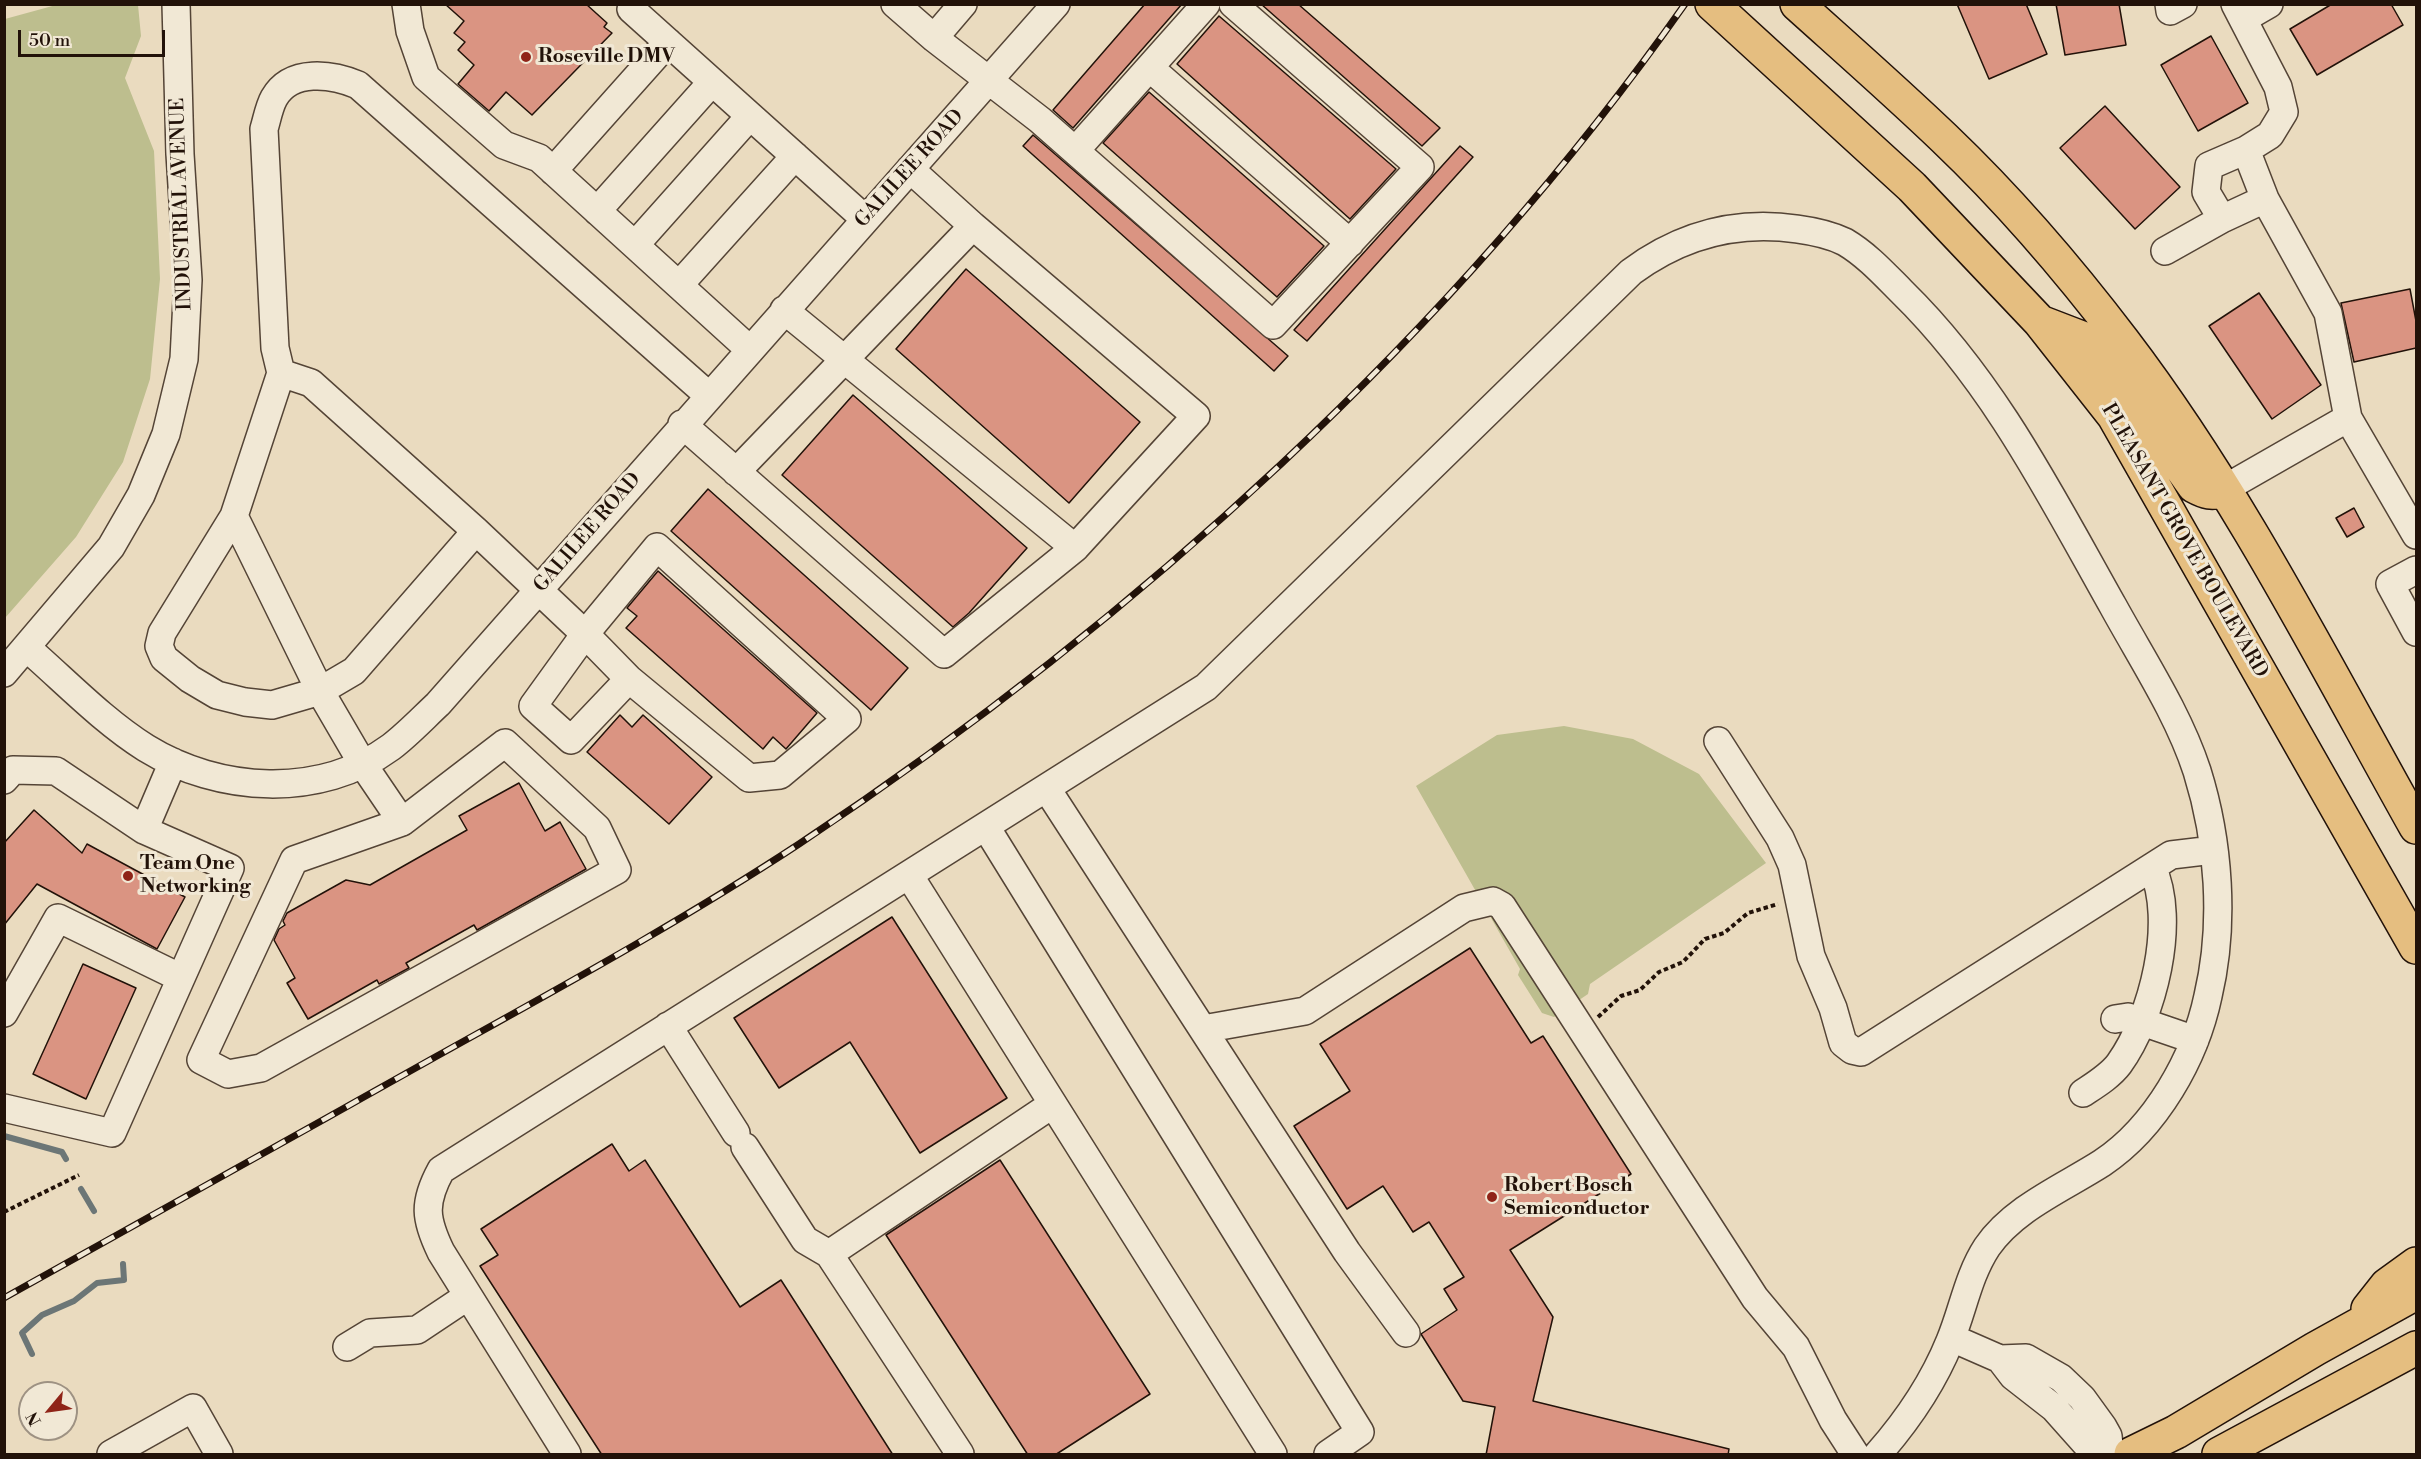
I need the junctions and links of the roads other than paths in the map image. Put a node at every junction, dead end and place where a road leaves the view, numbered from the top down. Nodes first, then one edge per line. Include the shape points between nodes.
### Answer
1 (176, 4) edge
2 (406, 4) edge
3 (895, 4) edge
4 (963, 4) edge
5 (1056, 4) edge
6 (1206, 4) edge
7 (1233, 4) edge
8 (1712, 4) edge
9 (2169, 4) edge
10 (2183, 4) edge
11 (2269, 4) edge
12 (630, 6) edge
13 (1802, 8) edge
14 (2239, 12) edge
15 (934, 38) junction
16 (668, 42) junction
17 (1149, 68) junction
18 (712, 82) junction
19 (988, 82) junction
20 (750, 116) junction
21 (2246, 150) junction
22 (1075, 152) junction
23 (795, 156) junction
24 (910, 169) junction
25 (553, 171) junction
26 (2265, 199) junction
27 (597, 211) junction
28 (865, 219) junction
29 (2222, 219) junction
30 (973, 226) junction
31 (1350, 243) junction
32 (634, 245) junction
33 (2165, 251) dead end
34 (679, 285) junction
35 (784, 310) junction
36 (2040, 322) junction
37 (749, 349) junction
38 (843, 359) junction
39 (281, 373) junction
40 (708, 395) junction
41 (2348, 418) junction
42 (682, 424) junction
43 (736, 472) junction
44 (2224, 489) junction
45 (234, 516) junction
46 (476, 531) junction
47 (2416, 535) edge
48 (1075, 548) junction
49 (2416, 570) edge
50 (538, 590) junction
51 (2416, 632) edge
52 (585, 634) junction
53 (27, 648) junction
54 (4, 673) edge
55 (629, 679) junction
56 (320, 691) junction
57 (1718, 741) dead end
58 (173, 762) junction
59 (362, 763) junction
60 (4, 780) edge
61 (1047, 789) junction
62 (402, 822) junction
63 (986, 827) junction
64 (2416, 827) edge
65 (144, 830) junction
66 (2213, 850) junction
67 (2152, 867) junction
68 (909, 875) junction
69 (2416, 947) edge
70 (181, 978) junction
71 (4, 1013) edge
72 (2128, 1020) junction
73 (668, 1026) junction
74 (1203, 1029) junction
75 (2195, 1040) junction
76 (2083, 1093) dead end
77 (1053, 1104) junction
78 (4, 1108) edge
79 (829, 1254) junction
80 (2416, 1264) edge
81 (2416, 1293) edge
82 (468, 1296) junction
83 (2353, 1328) junction
84 (1406, 1333) dead end
85 (1952, 1338) junction
86 (347, 1347) dead end
87 (2416, 1348) edge
88 (2000, 1359) junction
89 (2176, 1432) junction
90 (111, 1455) edge
91 (219, 1455) edge
92 (567, 1455) edge
93 (960, 1455) edge
94 (1273, 1455) edge
95 (1328, 1455) edge
96 (1855, 1455) edge
97 (1878, 1455) edge
98 (2095, 1455) edge
99 (2110, 1455) edge
100 (2131, 1455) edge
101 (2153, 1455) edge
102 (2219, 1455) edge

1 - 53 street, INDUSTRIAL AVENUE via 188,280 184,359 166,435 141,495 111,547
2 - 25 street via 410,31 426,76 504,145 539,158
3 - 15 street
4 - 15 street
5 - 19 street, GALILEE ROAD
6 - 17 street
7 - 31 street via 1420,167
8 - 36 main road, PLEASANT GROVE BOULEVARD via 1912,187
9 - 10 street via 2170,11
11 - 14 street
12 - 16 street
13 - 44 main road via 1946,139 2035,234 2129,350
14 - 21 street via 2278,87 2284,112 2270,135
15 - 19 street
16 - 18 street
16 - 25 street
17 - 22 street
17 - 31 street
18 - 20 street
18 - 27 street
19 - 22 street
19 - 24 street, GALILEE ROAD
20 - 23 street
20 - 32 street
21 - 26 street
21 - 29 street via 2209,166 2206,192
22 - 31 street via 1273,325
23 - 28 street
23 - 34 street
24 - 28 street, GALILEE ROAD
24 - 30 street
25 - 27 street
26 - 29 street
26 - 41 street via 2328,313
27 - 32 street
28 - 35 street, GALILEE ROAD
29 - 33 street
30 - 38 street
30 - 48 street via 1196,416
32 - 34 street
34 - 37 street
35 - 37 street, GALILEE ROAD
35 - 38 street
36 - 44 main road via 2092,342 2194,486 2205,492
36 - 69 main road, PLEASANT GROVE BOULEVARD via 2114,416
37 - 40 street, GALILEE ROAD
38 - 43 street
38 - 48 street
39 - 40 street via 275,348 264,129 274,98 286,84 301,77 338,76 358,85
39 - 45 street
39 - 46 street via 311,383
40 - 42 street, GALILEE ROAD
41 - 44 street
41 - 47 street
42 - 43 street
42 - 50 street, GALILEE ROAD
43 - 48 street via 944,654
44 - 64 main road
45 - 56 street
45 - 56 street via 162,633 159,646 164,658 217,695 245,702 272,705
46 - 50 street
46 - 56 street via 354,671
49 - 51 street via 2390,584
50 - 52 street
50 - 59 street, GALILEE ROAD via 438,704 390,747
52 - 55 street
52 - 55 street via 533,706 571,740
52 - 55 street via 657,547 847,719 780,776 749,778
53 - 54 street, INDUSTRIAL AVENUE
53 - 58 street, GALILEE ROAD via 126,734
56 - 59 street
57 - 67 street via 1792,865 1811,956 1843,1043 1852,1050 1861,1052
58 - 59 street, GALILEE ROAD via 241,784 310,780
58 - 65 street
59 - 62 street
60 - 65 street via 13,770 56,771
61 - 63 street
61 - 66 street via 1206,687 1639,266 1686,239 1719,230 1785,227 1844,242 1874,264 1932,323 1986,389 2041,479 2177,723 2198,775
61 - 74 street
62 - 62 street via 294,860 201,1060 228,1074 261,1068 617,870 597,828 505,743
63 - 68 street
63 - 95 street via 1360,1432
65 - 70 street via 230,868
66 - 67 street via 2171,855
66 - 75 street via 2216,935 2208,997
67 - 72 street via 2161,902 2161,950 2154,984
68 - 73 street
68 - 77 street
70 - 71 street via 58,918
70 - 78 street via 112,1133
72 - 75 street
72 - 76 street via 2118,1065
73 - 79 street via 805,1240
73 - 82 street via 441,1170 431,1189 429,1227
74 - 84 street via 1347,1252
74 - 96 street via 1305,1011 1464,908 1493,902 1503,906 1755,1298 1796,1347
75 - 85 street via 2178,1074 2139,1132 2107,1160 2045,1196 1988,1246 1967,1288
77 - 79 street
77 - 94 street
79 - 93 street
80 - 83 main road via 2387,1285
81 - 83 main road
82 - 86 street via 417,1330 370,1333
82 - 92 street
83 - 89 main road
85 - 88 street
85 - 97 street via 1926,1390
87 - 102 main road
88 - 98 street via 2013,1376 2054,1408
88 - 99 street via 2026,1358 2061,1378 2082,1398 2108,1436
89 - 100 main road
89 - 101 main road
90 - 91 street via 193,1408

